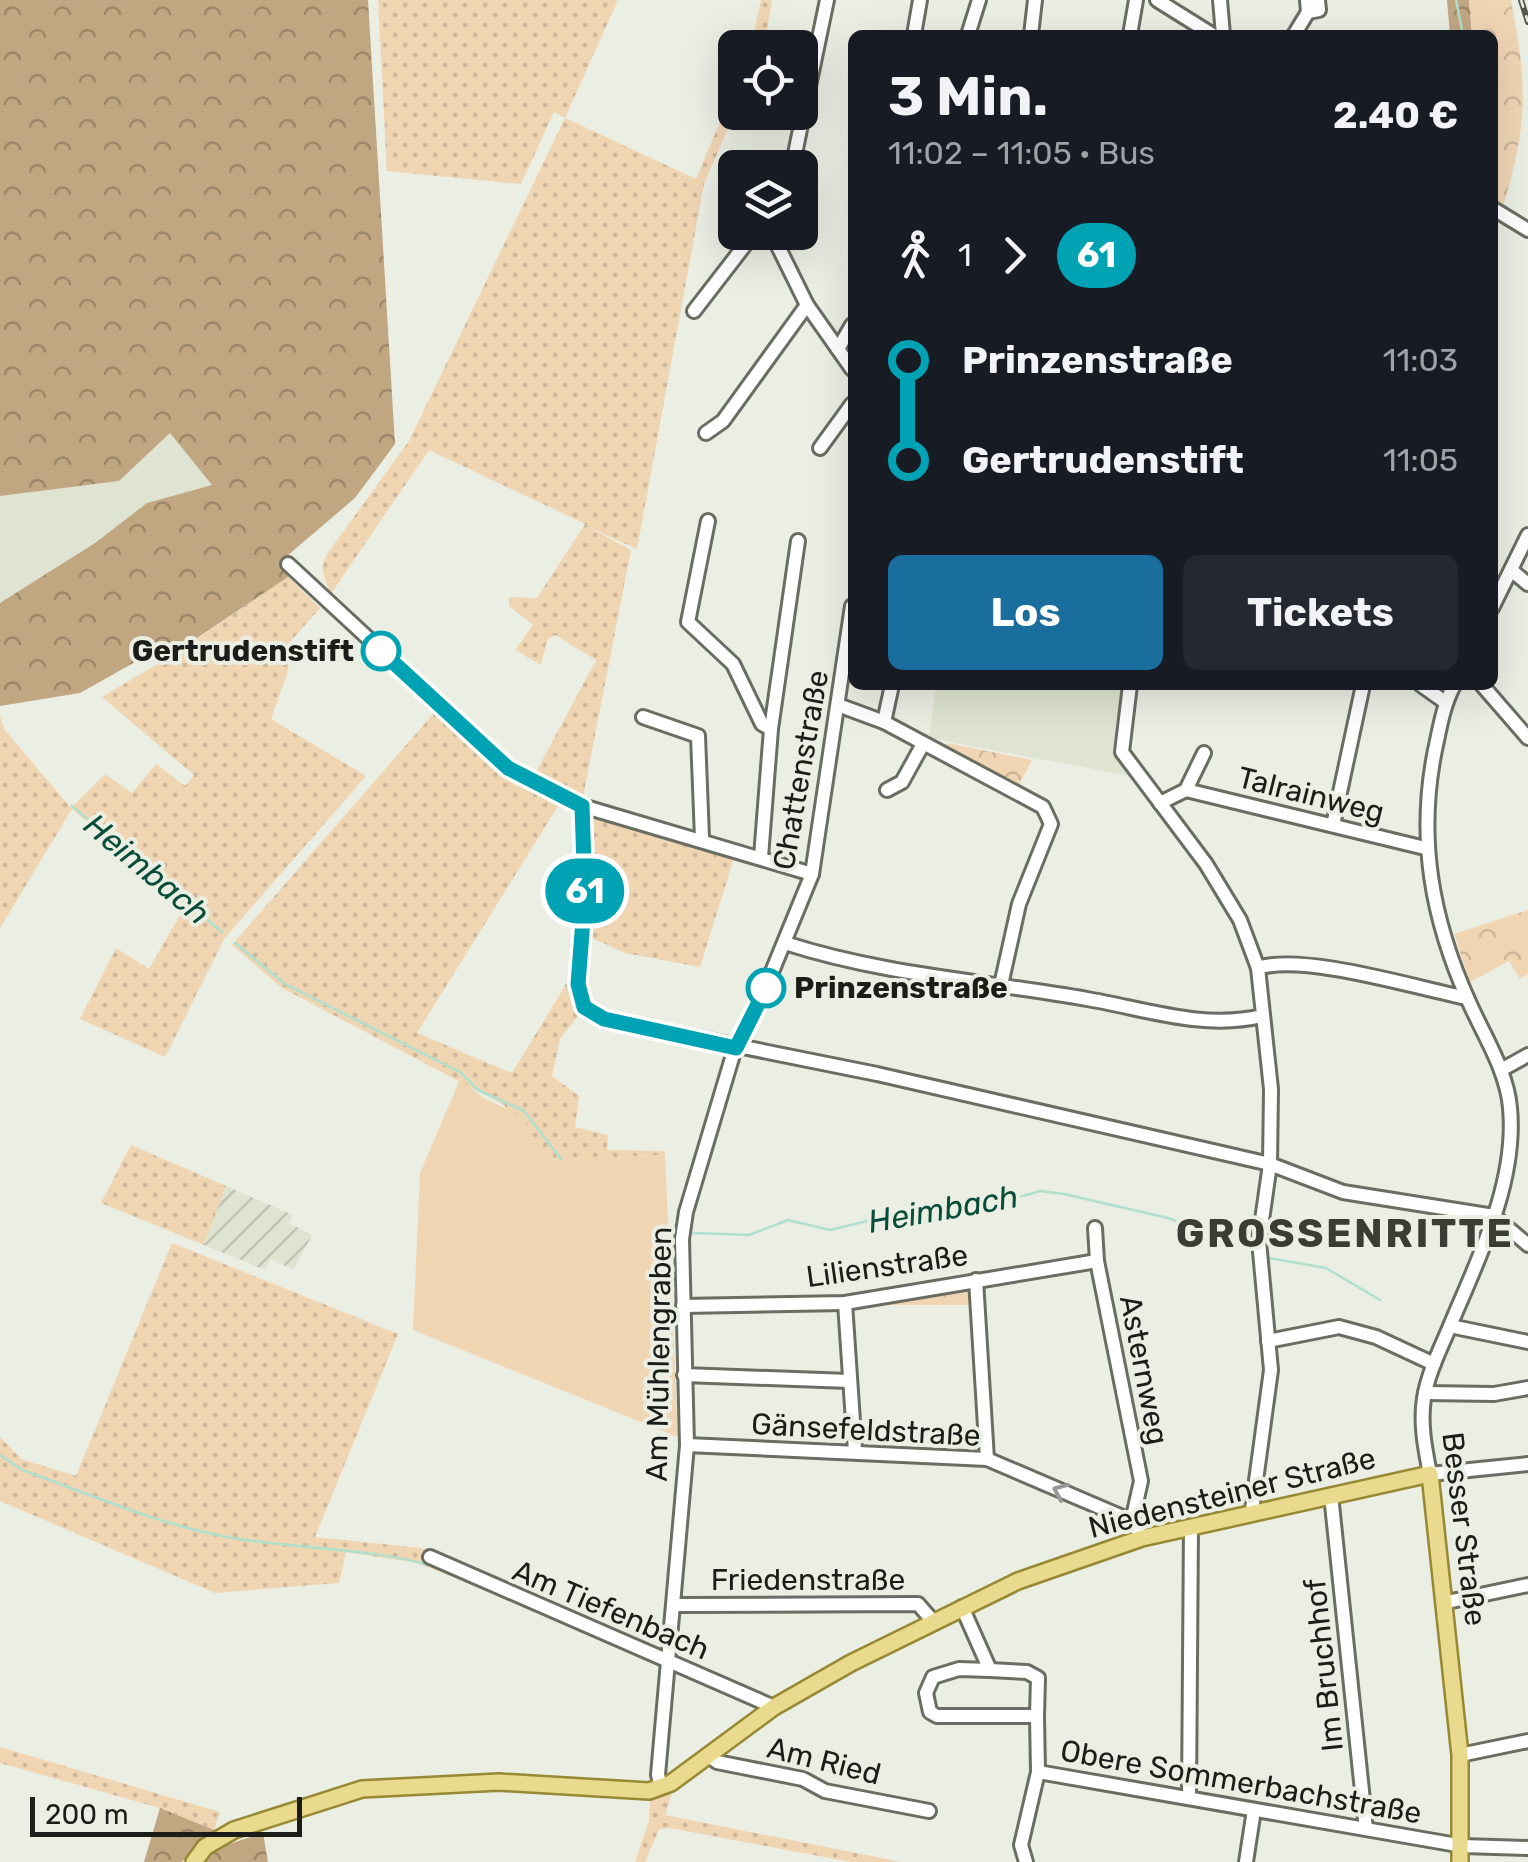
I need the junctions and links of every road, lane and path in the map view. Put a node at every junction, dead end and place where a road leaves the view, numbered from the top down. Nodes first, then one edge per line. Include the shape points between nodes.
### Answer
1 (827, 0) edge
2 (920, 0) edge
3 (979, 0) edge
4 (1035, 0) edge
5 (1136, 0) edge
6 (1157, 0) edge
7 (1220, 0) edge
8 (1318, 0) edge
9 (1307, 6) edge
10 (915, 30) edge
11 (970, 30) edge
12 (1031, 30) edge
13 (1131, 30) edge
14 (1205, 30) edge
15 (1223, 30) edge
16 (1296, 30) edge
17 (796, 150) edge
18 (1498, 212) edge
19 (1528, 230) edge
20 (741, 250) edge
21 (780, 250) edge
22 (808, 306) junction
23 (694, 311) dead end
24 (848, 332) edge
25 (838, 349) junction
26 (848, 363) edge
27 (848, 410) edge
28 (706, 433) dead end
29 (820, 448) dead end
30 (708, 521) dead end
31 (1528, 534) edge
32 (798, 541) dead end
33 (288, 564) dead end
34 (1511, 570) junction
35 (1528, 584) edge
36 (1498, 596) edge
37 (848, 634) edge
38 (891, 690) edge
39 (1129, 690) edge
40 (1362, 690) edge
41 (1429, 690) edge
42 (1451, 690) edge
43 (1486, 690) edge
44 (1445, 702) junction
45 (838, 705) junction
46 (643, 717) dead end
47 (884, 722) junction
48 (771, 729) junction
49 (1528, 738) edge
50 (923, 744) junction
51 (1204, 753) dead end
52 (887, 790) dead end
53 (1186, 790) junction
54 (1160, 803) junction
55 (582, 806) junction
56 (1334, 825) junction
57 (702, 838) junction
58 (1425, 848) junction
59 (761, 857) junction
60 (812, 874) junction
61 (785, 943) junction
62 (1258, 968) junction
63 (1002, 985) junction
64 (1467, 998) junction
65 (1262, 1016) junction
66 (736, 1048) junction
67 (1528, 1055) edge
68 (1501, 1070) junction
69 (1270, 1164) junction
70 (1494, 1216) junction
71 (1095, 1228) dead end
72 (1528, 1246) edge
73 (1097, 1260) junction
74 (976, 1280) junction
75 (844, 1303) junction
76 (682, 1306) junction
77 (1450, 1326) junction
78 (1268, 1341) junction
79 (1528, 1342) edge
80 (1434, 1364) junction
81 (684, 1375) junction
82 (849, 1381) junction
83 (1528, 1388) edge
84 (1425, 1392) junction
85 (687, 1445) junction
86 (855, 1452) junction
87 (987, 1460) junction
88 (1528, 1464) edge
89 (1430, 1474) junction
90 (1332, 1496) junction
91 (1252, 1510) junction
92 (1132, 1521) junction
93 (1191, 1526) junction
94 (1142, 1538) junction
95 (430, 1556) dead end
96 (1528, 1585) edge
97 (1447, 1602) junction
98 (675, 1605) junction
99 (962, 1607) junction
100 (932, 1620) junction
101 (669, 1663) junction
102 (990, 1670) junction
103 (774, 1708) junction
104 (1037, 1716) junction
105 (1528, 1741) edge
106 (708, 1755) junction
107 (1460, 1755) junction
108 (1038, 1772) junction
109 (655, 1789) junction
110 (1189, 1798) junction
111 (1254, 1810) junction
112 (929, 1811) dead end
113 (1366, 1829) junction
114 (1528, 1848) edge
115 (1462, 1854) edge
116 (194, 1862) edge
117 (1026, 1862) edge
118 (1246, 1862) edge

1 - 17 street
2 - 10 street
3 - 11 street
4 - 12 street
5 - 13 street
6 - 14 street
7 - 15 street
8 - 9 street via 1319,10
9 - 16 street
18 - 19 street
20 - 23 street
21 - 22 street
22 - 25 street
22 - 28 street via 723,421
24 - 25 street
25 - 26 street
27 - 29 street
30 - 48 street via 688,622 733,664 762,724
31 - 34 street
32 - 48 street
33 - 55 street via 508,768
34 - 35 street
34 - 36 street
37 - 45 street, Chattenstraße
38 - 47 street
39 - 54 street via 1122,752
40 - 56 street
41 - 44 street
42 - 44 street, Besser Straße
43 - 49 street
44 - 58 street, Besser Straße via 1428,787
45 - 47 street
45 - 60 street, Chattenstraße
46 - 57 street via 698,736
47 - 50 street
48 - 59 street
50 - 52 street via 902,782
50 - 63 street via 1043,807 1050,824 1019,904
51 - 53 street, Talrainweg
53 - 54 street
53 - 56 street, Talrainweg
54 - 62 street via 1240,920
55 - 57 street
55 - 66 street via 578,984 584,1007 604,1019
56 - 58 street, Talrainweg
57 - 59 street
58 - 64 street, Besser Straße via 1431,897
59 - 60 street
60 - 61 street, Chattenstraße
61 - 63 street via 849,964
61 - 66 street, Chattenstraße
62 - 64 street via 1314,967
62 - 65 street
63 - 65 street via 1177,1018 1228,1022
64 - 68 street, Besser Straße
65 - 69 street via 1271,1089
66 - 69 street
66 - 76 street, Am Mühlengraben via 686,1212
67 - 68 street
68 - 70 street, Besser Straße via 1512,1141
69 - 70 street via 1343,1192
69 - 78 street via 1259,1241
70 - 72 street
70 - 77 street, Besser Straße
71 - 73 street, Asternweg
73 - 74 street, Lilienstraße
73 - 92 street, Asternweg via 1141,1481
74 - 75 street, Lilienstraße
74 - 87 street
75 - 76 street, Lilienstraße
75 - 82 street
76 - 81 street, Am Mühlengraben
77 - 79 street
77 - 80 street, Besser Straße
78 - 80 street via 1339,1327
78 - 91 street via 1270,1396
80 - 84 street, Besser Straße
81 - 82 street
81 - 85 street, Am Mühlengraben
82 - 86 street
83 - 84 street
84 - 89 street, Besser Straße
85 - 86 street, Gänsefeldstraße
85 - 98 street, Am Mühlengraben
86 - 87 street, Gänsefeldstraße
92 -> 87 street, Gänsefeldstraße
88 - 89 street, Niedensteiner Straße
89 - 90 main road, Niedensteiner Straße
89 - 97 main road, Besser Straße
90 - 91 main road, Niedensteiner Straße
90 - 113 street, Im Bruchhof
91 - 93 main road, Niedensteiner Straße
92 - 94 street
93 - 94 main road, Niedensteiner Straße
93 - 110 street
94 - 99 main road, Niedensteiner Straße
95 - 101 street, Am Tiefenbach
96 - 97 street
97 - 107 main road, Besser Straße
98 - 100 street, Friedenstraße via 918,1604
98 - 101 street, Am Mühlengraben
99 - 100 main road, Niedensteiner Straße
99 - 102 street
100 - 103 main road, Niedensteiner Straße
101 - 103 street, Am Tiefenbach
101 - 109 street, Am Mühlengraben
102 - 104 street via 1038,1678
102 - 104 street via 933,1677 926,1693 930,1712
103 - 106 main road, Niedensteiner Straße
104 - 108 street
105 - 107 street
106 - 109 main road, Niedensteiner Straße
106 - 112 street, Am Ried via 803,1779 825,1792
107 - 115 main road, Besser Straße
108 - 110 street, Obere Sommerbachstraße
108 - 117 street, Obere Sommerbachstraße via 1021,1845
109 - 116 main road via 499,1782 362,1788 234,1830
110 - 111 street, Obere Sommerbachstraße
111 - 113 street, Obere Sommerbachstraße
111 - 118 street
113 - 115 street, Obere Sommerbachstraße
114 - 115 street, Obere Sommerbachstraße

